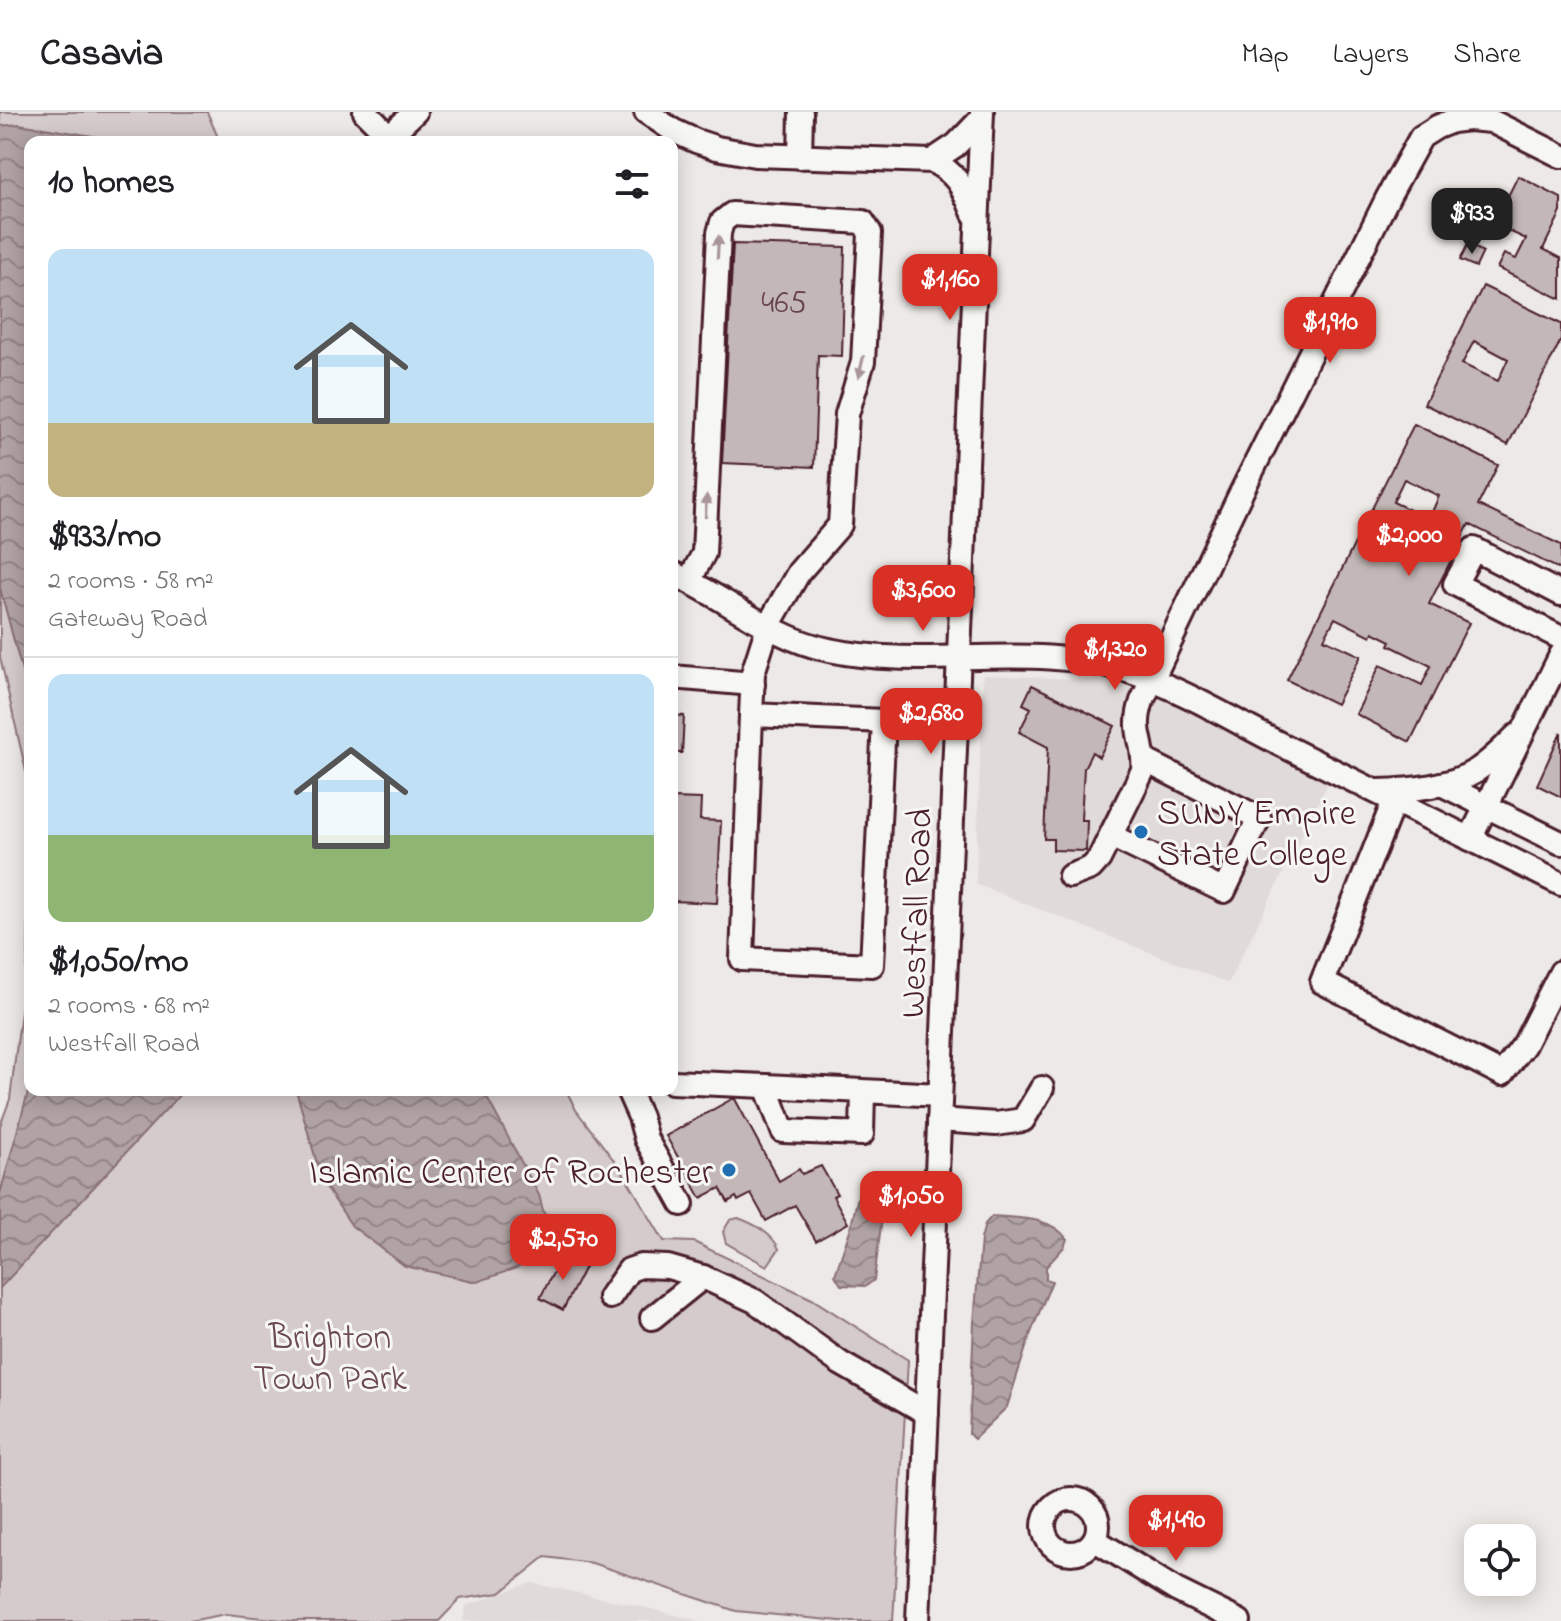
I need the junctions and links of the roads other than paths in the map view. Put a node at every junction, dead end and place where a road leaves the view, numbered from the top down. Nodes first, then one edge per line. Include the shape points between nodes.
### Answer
1 (365, 112) edge
2 (415, 112) edge
3 (646, 112) edge
4 (801, 112) edge
5 (981, 116) edge
6 (384, 136) edge
7 (389, 136) edge
8 (1561, 156) edge
9 (800, 157) junction
10 (932, 161) junction
11 (977, 223) junction
12 (681, 577) edge
13 (1556, 591) edge
14 (1533, 624) junction
15 (768, 626) junction
16 (1561, 638) edge
17 (1561, 655) edge
18 (959, 656) junction
19 (678, 677) edge
20 (1153, 681) junction
21 (753, 684) junction
22 (751, 715) junction
23 (1524, 729) junction
24 (1144, 760) junction
25 (1441, 784) junction
26 (1373, 791) junction
27 (1394, 801) junction
28 (1486, 806) junction
29 (1111, 836) junction
30 (1470, 839) junction
31 (1561, 843) edge
32 (1070, 876) dead end
33 (1561, 884) edge
34 (1561, 972) edge
35 (678, 1082) edge
36 (766, 1086) junction
37 (1042, 1088) dead end
38 (863, 1091) junction
39 (940, 1095) junction
40 (631, 1096) edge
41 (939, 1120) junction
42 (682, 1204) dead end
43 (703, 1277) junction
44 (610, 1297) dead end
45 (652, 1318) dead end
46 (927, 1413) junction
47 (1095, 1540) dead end
48 (918, 1621) edge
49 (1239, 1621) edge

1 - 6 street
2 - 7 street
3 - 9 street via 674,131 717,148
4 - 9 street
5 - 10 street via 956,145
5 - 11 street, Westfall Road
8 - 20 street via 1491,121 1452,121 1421,137 1261,452
9 - 10 street
10 - 11 street via 949,170 963,188
11 - 18 street, Westfall Road
12 - 15 street
12 -> 15 street via 704,553 722,222 732,214 863,222 870,233 863,362 847,414 840,525 799,572
13 - 14 street
13 - 14 street via 1474,549 1455,584
14 - 16 street
15 - 18 street via 832,650
15 - 21 street
17 - 23 street
18 - 20 street via 1091,662
18 - 39 street, Westfall Road
19 - 21 street
20 - 24 street via 1136,727
20 - 26 street
21 - 22 street
22 - 22 street via 742,959 872,965 884,721
23 - 25 street via 1476,771
23 - 28 street
24 - 29 street
24 - 29 street via 1259,818 1224,891
25 - 26 street
25 - 28 street
26 - 27 street
27 - 30 street
27 - 34 street via 1322,982 1502,1074 1524,1045
28 - 30 street
28 - 31 street
29 - 32 street via 1091,868
30 - 33 street
35 - 36 street
36 - 38 street
36 - 38 street via 783,1131 862,1134
37 - 41 street via 1023,1120
38 - 39 street
39 - 41 street, Westfall Road
40 - 42 street via 646,1139
41 - 46 street, Westfall Road
43 - 44 street via 641,1266 629,1270
43 - 45 street
43 - 46 street via 755,1301 840,1363
46 - 48 street, Westfall Road
47 - 49 street

